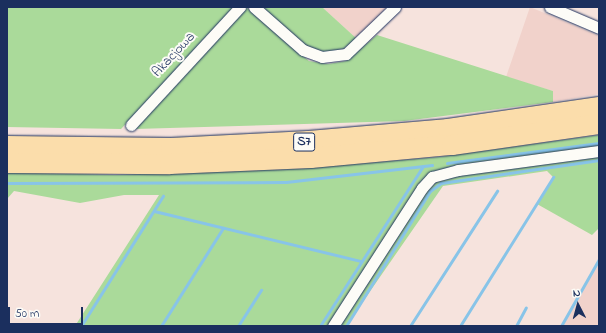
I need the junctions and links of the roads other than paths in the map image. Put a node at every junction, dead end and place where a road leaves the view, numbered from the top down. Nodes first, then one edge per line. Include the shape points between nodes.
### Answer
1 (240, 7) edge
2 (254, 7) edge
3 (395, 7) edge
4 (550, 7) edge
5 (599, 28) edge
6 (599, 107) edge
7 (599, 124) edge
8 (131, 125) dead end
9 (7, 146) edge
10 (599, 151) edge
11 (7, 163) edge
12 (333, 326) edge

1 - 8 street, Akacjowa
2 - 3 street via 303,50 322,57 346,54
4 - 5 street
6 - 9 highway, S7 via 448,129 310,141 171,148
7 - 11 highway, S7 via 452,145 311,158 170,164
10 - 12 street via 458,170 432,177 422,188

